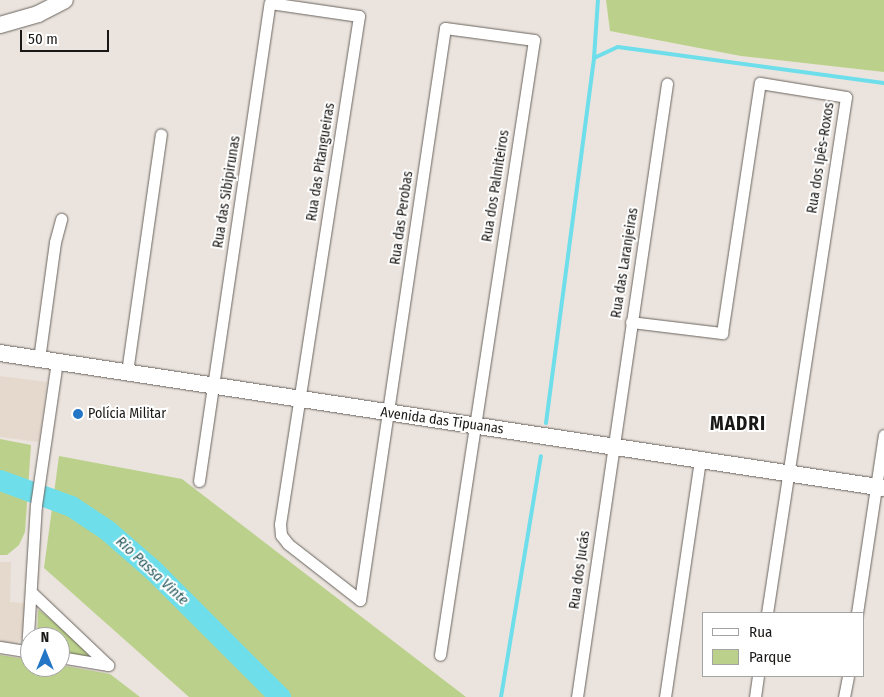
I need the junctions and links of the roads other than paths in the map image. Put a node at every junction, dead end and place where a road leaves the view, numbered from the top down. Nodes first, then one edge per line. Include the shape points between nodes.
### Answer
1 (65, 0) edge
2 (270, 4) joint
3 (0, 25) edge
4 (445, 28) joint
5 (667, 84) dead end
6 (161, 134) dead end
7 (61, 219) dead end
8 (631, 322) junction
9 (0, 353) edge
10 (39, 358) junction
11 (57, 361) junction
12 (127, 372) junction
13 (213, 386) junction
14 (300, 400) junction
15 (388, 413) junction
16 (475, 425) junction
17 (884, 436) edge
18 (612, 446) junction
19 (700, 460) junction
20 (788, 473) junction
21 (199, 481) dead end
22 (880, 488) edge
23 (31, 592) junction
24 (767, 612) edge
25 (857, 612) edge
26 (30, 627) edge
27 (68, 627) edge
28 (70, 628) edge
29 (0, 647) edge
30 (20, 650) edge
31 (440, 655) dead end
32 (70, 658) edge
33 (758, 677) edge
34 (848, 677) edge
35 (577, 697) edge
36 (665, 697) edge
37 (755, 697) edge
38 (844, 697) edge

1 - 3 main road via 38,14
2 - 13 street, Rua das Sibipirunas
2 - 14 street, Rua das Pitangueiras via 359,16
4 - 15 street, Rua das Perobas
4 - 16 street, Rua dos Palmiteiros via 534,40
5 - 8 street, Rua das Laranjeiras
6 - 12 street
7 - 10 street
8 - 18 street, Rua das Laranjeiras
8 - 20 street, Rua dos Ipês-Roxos via 722,333 760,83 846,96
9 - 10 main road, Avenida das Tipuanas
10 - 11 main road, Avenida das Tipuanas
11 - 12 main road, Avenida das Tipuanas
11 - 23 street via 40,468
12 - 13 main road, Avenida das Tipuanas
13 - 14 main road, Avenida das Tipuanas
13 - 21 street, Rua das Sibipirunas
14 - 15 main road, Avenida das Tipuanas
14 - 15 street, Rua das Perobas via 280,524 281,536 360,600
15 - 16 main road, Avenida das Tipuanas
16 - 18 main road, Avenida das Tipuanas
16 - 31 street
17 - 22 street
18 - 19 main road, Avenida das Tipuanas
18 - 35 street, Rua dos Jucás
19 - 20 main road, Avenida das Tipuanas
19 - 36 street
20 - 22 main road, Avenida das Tipuanas
20 - 24 street
22 - 25 street
23 - 26 street
23 - 27 street
28 - 32 street via 108,664
29 - 30 street
33 - 37 street
34 - 38 street

